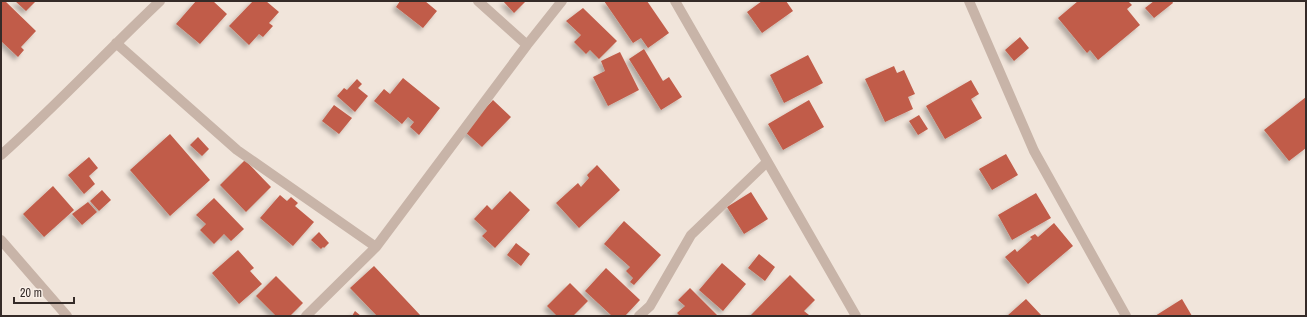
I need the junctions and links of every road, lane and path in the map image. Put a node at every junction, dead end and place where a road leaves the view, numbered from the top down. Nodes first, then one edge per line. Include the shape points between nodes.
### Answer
1 (160, 1) edge
2 (478, 1) edge
3 (562, 1) edge
4 (675, 1) edge
5 (969, 1) edge
6 (116, 43) junction
7 (527, 45) junction
8 (1, 155) edge
9 (767, 162) junction
10 (1, 240) edge
11 (376, 247) junction
12 (67, 316) edge
13 (306, 316) edge
14 (639, 316) edge
15 (856, 316) edge
16 (1126, 316) edge

1 - 6 street
2 - 7 street
3 - 7 street
4 - 9 street
5 - 16 street via 1034,151
6 - 8 street via 33,127
6 - 11 street via 237,150
7 - 11 street
9 - 14 street via 691,236 650,306
9 - 15 street
10 - 12 street
11 - 13 street

